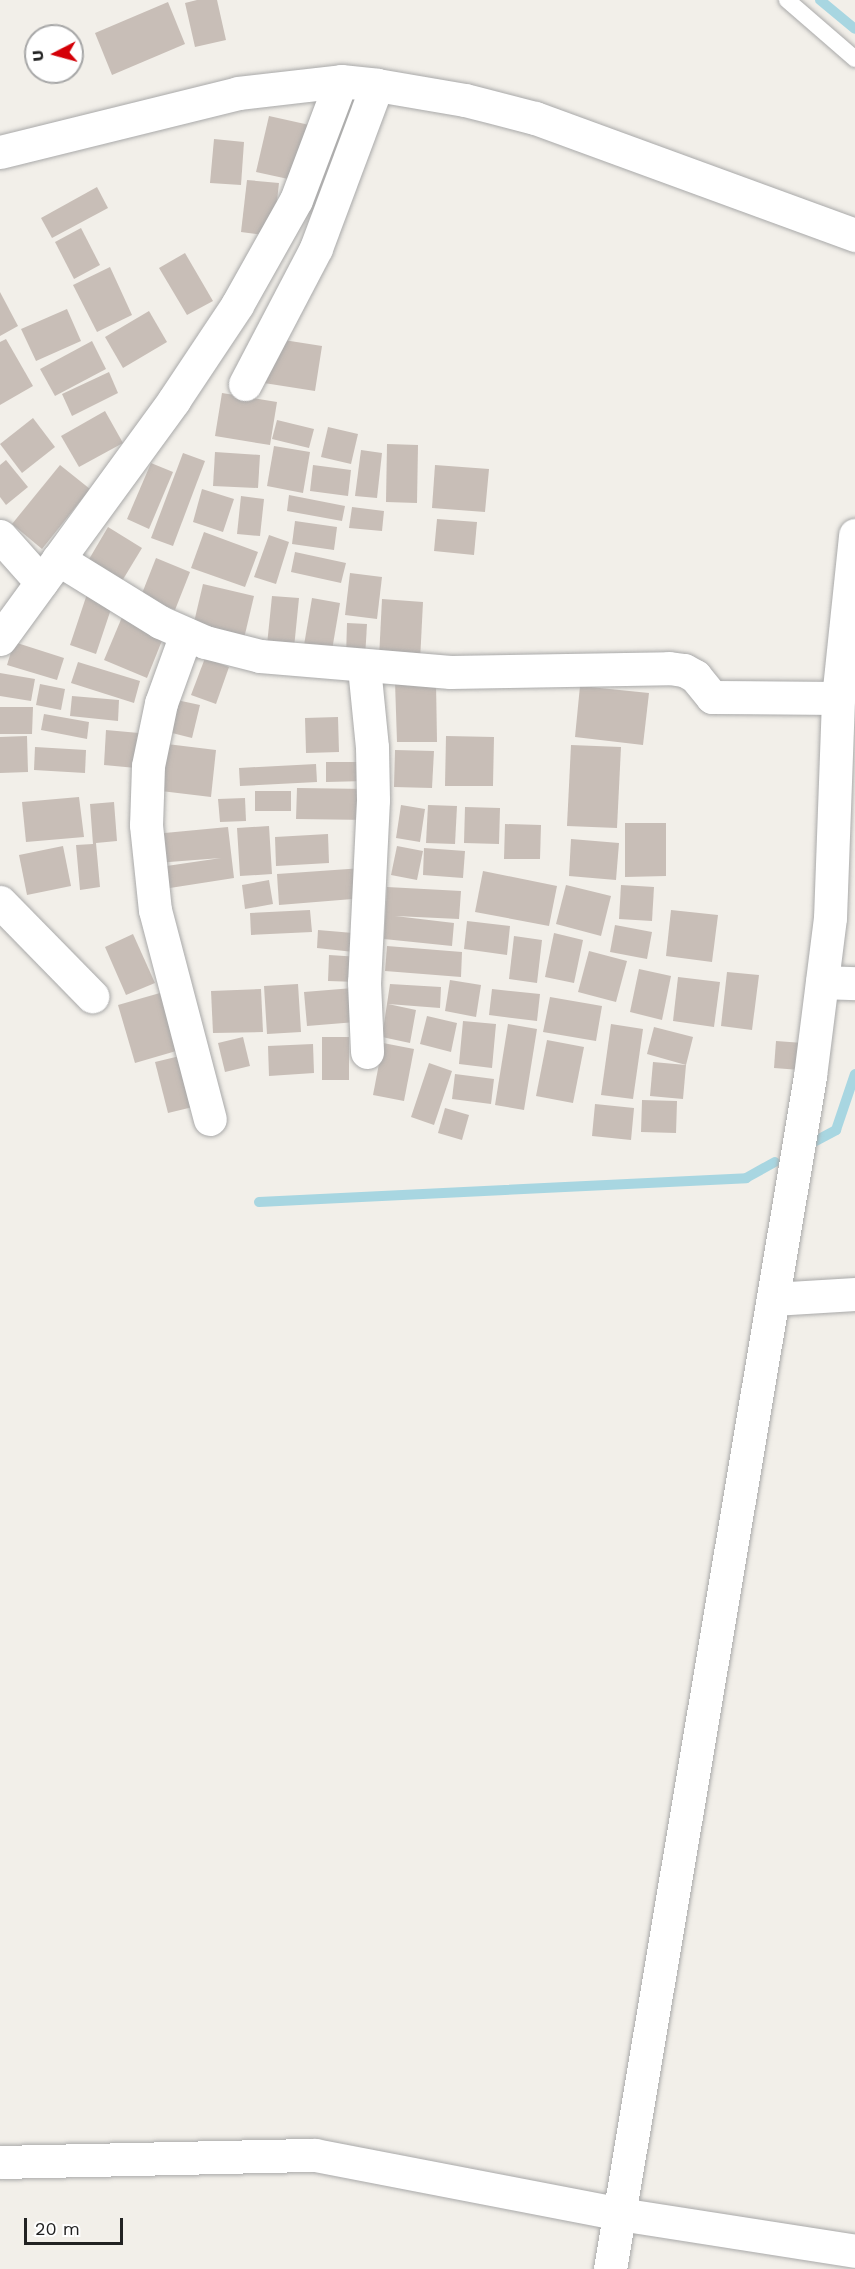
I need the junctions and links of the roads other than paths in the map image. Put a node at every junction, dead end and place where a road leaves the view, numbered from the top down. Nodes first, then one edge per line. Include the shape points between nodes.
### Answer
1 (787, 0) edge
2 (855, 59) edge
3 (341, 81) junction
4 (377, 85) junction
5 (0, 152) edge
6 (855, 235) edge
7 (245, 384) dead end
8 (855, 535) edge
9 (0, 536) edge
10 (49, 571) junction
11 (186, 634) junction
12 (0, 639) edge
13 (364, 667) junction
14 (838, 698) junction
15 (0, 902) edge
16 (822, 982) junction
17 (855, 982) edge
18 (92, 996) dead end
19 (367, 1052) dead end
20 (210, 1119) dead end
21 (855, 1294) edge
22 (773, 1299) junction
23 (0, 2162) edge
24 (620, 2214) junction
25 (855, 2251) edge
26 (610, 2269) edge

1 - 2 lane
3 - 4 street
3 - 5 street via 238,93
3 - 10 street via 296,200 237,305 174,400
4 - 6 street via 465,100 535,118
4 - 7 street via 316,248
8 - 14 street
9 - 10 street
10 - 11 street via 99,587
10 - 12 street
11 - 13 street via 229,650 260,656
11 - 20 street via 159,713 148,766 146,825 155,910
13 - 14 street via 450,672 676,669 695,676 712,697
13 - 19 street via 373,800 364,982
14 - 16 street via 830,918
15 - 18 street
16 - 17 street
16 - 22 street
21 - 22 street
22 - 24 street
23 - 24 street via 315,2155
24 - 25 street
24 - 26 street

